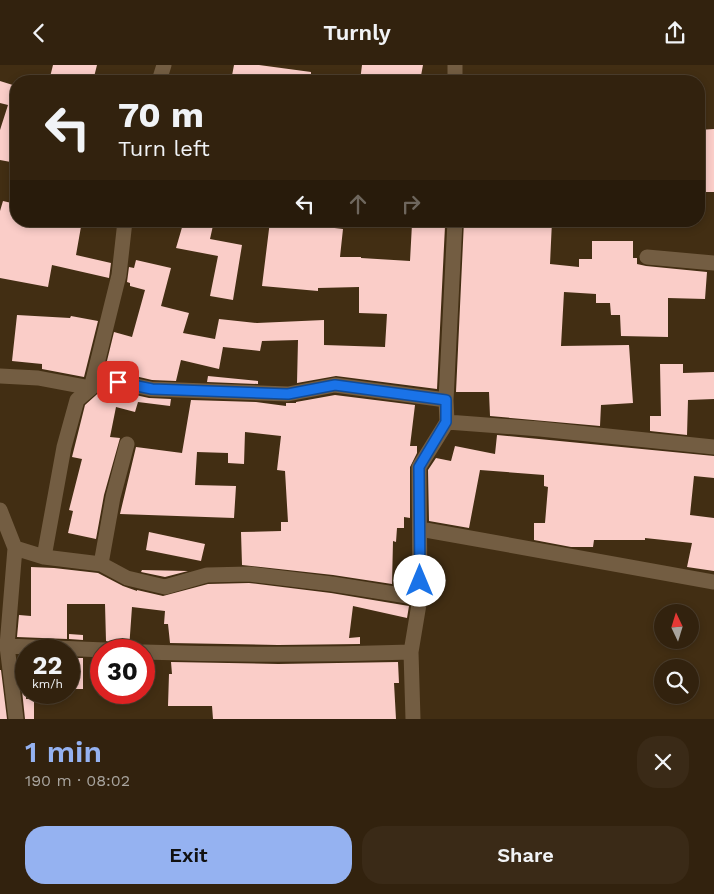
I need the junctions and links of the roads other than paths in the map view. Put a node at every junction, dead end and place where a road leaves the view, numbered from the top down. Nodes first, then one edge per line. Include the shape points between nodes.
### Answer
1 (124, 227) edge
2 (455, 227) edge
3 (647, 257) dead end
4 (714, 263) edge
5 (0, 376) edge
6 (91, 388) junction
7 (446, 400) junction
8 (446, 422) junction
9 (126, 443) dead end
10 (714, 447) edge
11 (0, 510) edge
12 (420, 529) junction
13 (15, 548) junction
14 (44, 557) junction
15 (100, 564) junction
16 (714, 582) edge
17 (6, 592) edge
18 (420, 598) junction
19 (7, 646) junction
20 (90, 649) edge
21 (155, 652) edge
22 (411, 652) junction
23 (16, 719) edge
24 (413, 719) edge

1 - 6 street via 119,275
2 - 7 street
3 - 4 street
5 - 6 street via 38,378
6 - 7 street via 100,378 152,389 278,394 335,385
6 - 14 street via 77,400 64,447
7 - 8 street
8 - 10 street
8 - 12 street via 419,467
9 - 15 street
11 - 13 street
12 - 16 street
12 - 18 street
13 - 14 street
13 - 17 street
14 - 15 street
15 - 18 street via 127,578 165,587 207,575 249,574 332,583
17 - 19 street
18 - 22 street
19 - 20 street
19 - 23 street
21 - 22 street via 321,655
22 - 24 street

